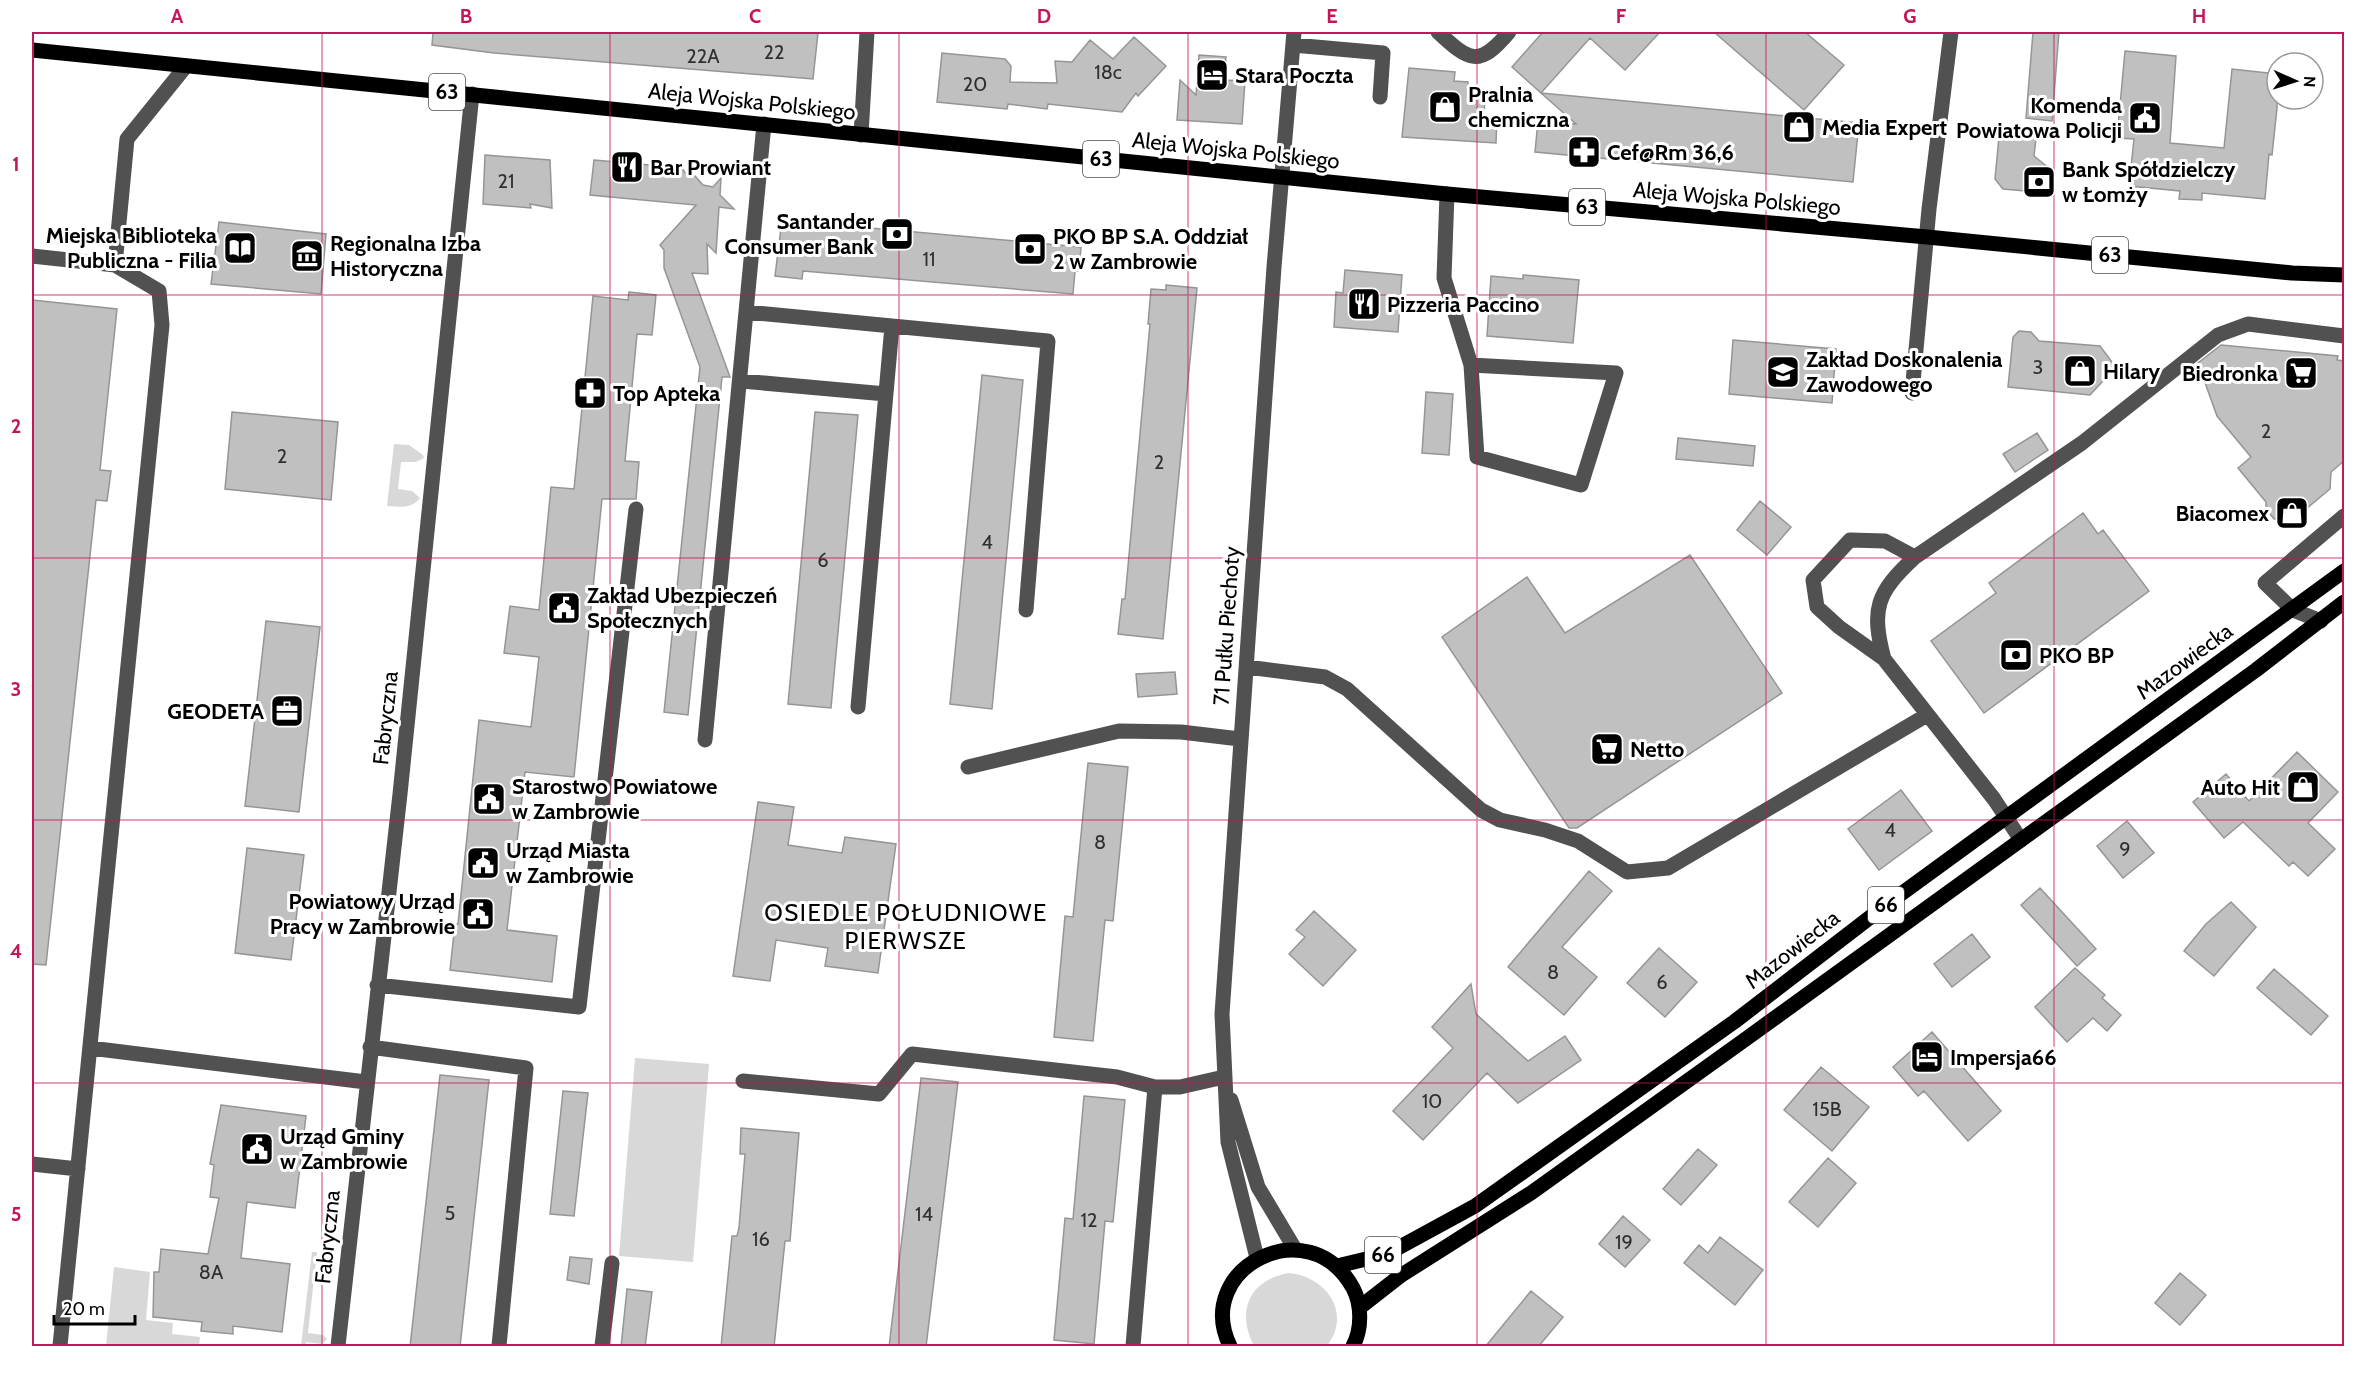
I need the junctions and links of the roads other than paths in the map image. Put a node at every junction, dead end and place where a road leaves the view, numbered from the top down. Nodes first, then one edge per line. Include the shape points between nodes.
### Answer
1 (867, 32) edge
2 (1438, 32) edge
3 (1509, 32) edge
4 (1951, 32) edge
5 (1294, 38) edge
6 (32, 50) edge
7 (186, 66) junction
8 (472, 94) junction
9 (1380, 97) dead end
10 (764, 124) junction
11 (861, 135) junction
12 (1283, 178) junction
13 (1447, 194) junction
14 (1927, 237) junction
15 (32, 256) edge
16 (115, 265) junction
17 (2292, 273) junction
18 (2344, 275) edge
19 (2344, 284) edge
20 (747, 312) junction
21 (892, 326) junction
22 (2344, 336) edge
23 (1471, 365) junction
24 (741, 381) junction
25 (1912, 393) dead end
26 (886, 394) junction
27 (636, 509) dead end
28 (2344, 516) edge
29 (1915, 557) junction
30 (2344, 571) edge
31 (2344, 602) edge
32 (1026, 610) dead end
33 (2293, 610) junction
34 (2320, 621) junction
35 (1884, 659) junction
36 (1247, 667) junction
37 (858, 707) dead end
38 (1927, 715) junction
39 (1240, 739) junction
40 (705, 740) dead end
41 (968, 767) dead end
42 (2006, 817) junction
43 (2021, 840) junction
44 (377, 985) junction
45 (370, 1047) junction
46 (90, 1048) junction
47 (1224, 1077) junction
48 (743, 1081) dead end
49 (366, 1082) junction
50 (1155, 1087) junction
51 (32, 1164) edge
52 (78, 1169) junction
53 (1294, 1249) junction
54 (1257, 1258) junction
55 (612, 1263) dead end
56 (1337, 1266) junction
57 (1359, 1308) junction
58 (1228, 1345) edge
59 (1356, 1345) edge
60 (60, 1347) edge
61 (338, 1347) edge
62 (499, 1347) edge
63 (602, 1347) edge
64 (1133, 1347) edge

1 - 11 street
2 - 3 street via 1461,54 1476,57 1492,52
4 - 14 street
5 - 9 street via 1383,53
5 - 12 street, 71 Pułku Piechoty
6 - 7 main road, Aleja Wojska Polskiego / 63
7 - 8 main road, Aleja Wojska Polskiego / 63
7 - 16 street via 127,139
8 - 10 main road, Aleja Wojska Polskiego / 63
8 - 44 street, Fabryczna
10 - 11 main road, Aleja Wojska Polskiego / 63
10 - 20 street
11 - 12 main road, Aleja Wojska Polskiego / 63
12 - 13 main road, Aleja Wojska Polskiego / 63
12 - 36 street, 71 Pułku Piechoty
13 - 14 main road, Aleja Wojska Polskiego / 63
13 - 23 street via 1444,278
14 - 17 main road, Aleja Wojska Polskiego / 63
14 - 25 street
15 - 16 street
16 - 46 street via 159,291 162,325
17 - 18 main road, Aleja Wojska Polskiego / 63
17 - 19 main road, Aleja Wojska Polskiego / 63
20 - 21 street
20 - 24 street
21 - 26 street
21 - 32 street via 1048,341
22 - 29 street via 2248,324 2218,334 2082,444
23 - 23 street via 1477,457 1581,485 1616,373
24 - 26 street
24 - 40 street
26 - 37 street
27 - 44 street via 579,1007
28 - 33 street via 2265,583
29 - 35 street via 1893,577 1877,609 1876,629
29 - 35 street via 1885,541 1850,540 1813,580 1816,607
30 - 33 main road, Mazowiecka / 66
31 - 34 main road, Mazowiecka / 66
33 - 34 street
33 - 42 main road, Mazowiecka / 66
34 - 43 main road, Mazowiecka / 66
35 - 38 street
36 - 38 street via 1325,677 1347,689 1481,810 1500,820 1578,841 1627,872 1668,868
36 - 39 street, 71 Pułku Piechoty
38 - 42 street
39 - 41 street via 1181,732 1119,731
39 - 47 street, 71 Pułku Piechoty via 1222,1014
42 - 43 street
42 - 56 main road, Mazowiecka / 66 via 1734,1022 1475,1206 1387,1254
43 - 57 main road, Mazowiecka / 66 via 1531,1193 1400,1276
44 - 45 street, Fabryczna
45 - 49 street, Fabryczna
45 - 62 street via 526,1068
46 - 49 street
46 - 52 street
47 - 50 street via 1180,1087
47 - 53 street, 71 Pułku Piechoty via 1258,1188
47 - 54 street, 71 Pułku Piechoty via 1228,1142
48 - 50 street via 879,1094 912,1054 1117,1077
49 - 61 street, Fabryczna
50 - 64 street
51 - 52 street
52 - 60 street
53 - 54 main road
53 - 56 main road via 1317,1254
54 - 58 main road via 1229,1289 1223,1315
55 - 63 street
56 - 57 main road via 1355,1293
57 - 59 main road

